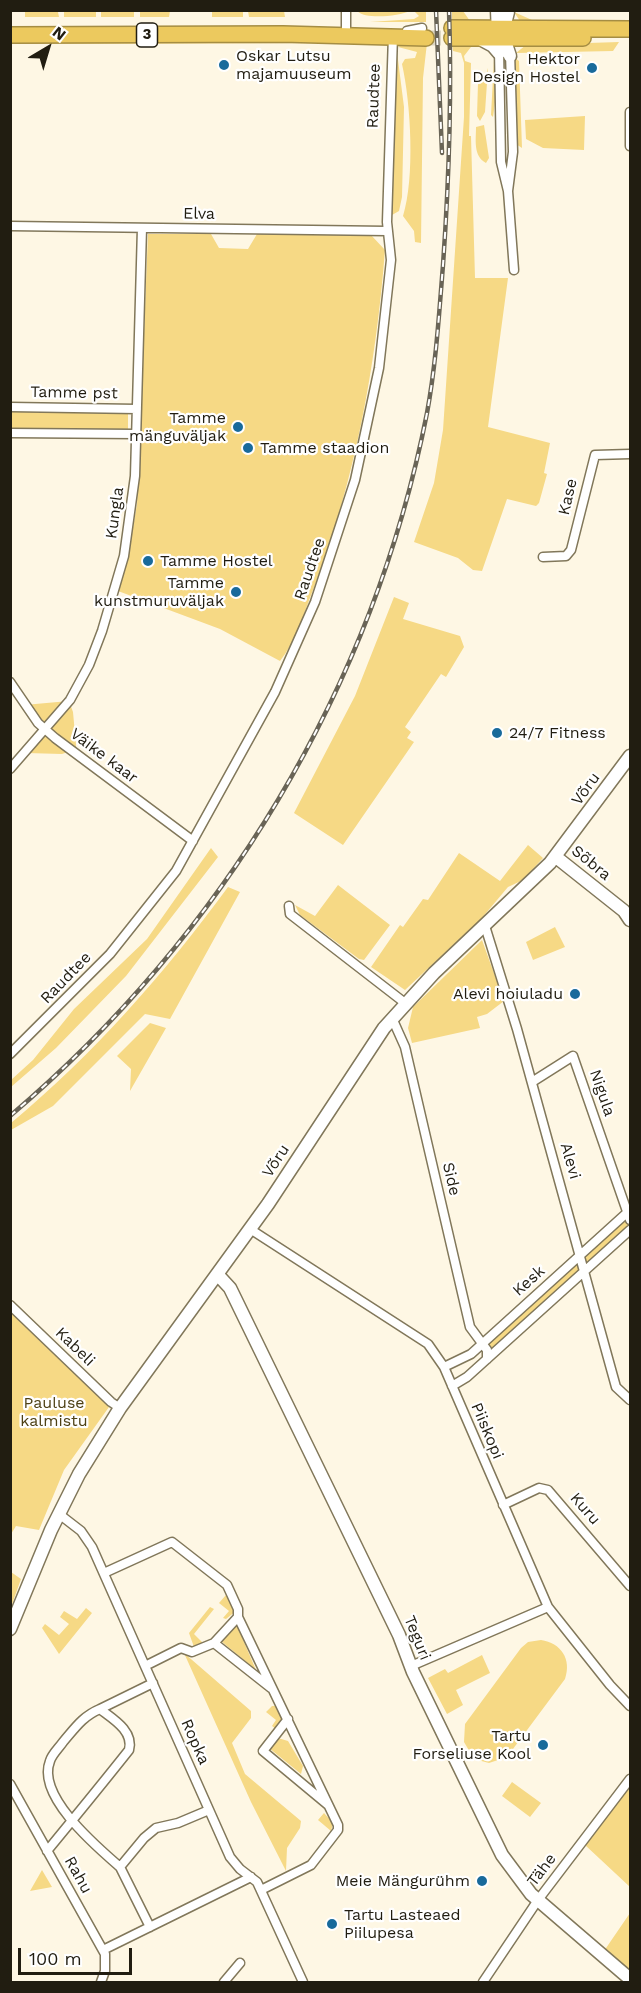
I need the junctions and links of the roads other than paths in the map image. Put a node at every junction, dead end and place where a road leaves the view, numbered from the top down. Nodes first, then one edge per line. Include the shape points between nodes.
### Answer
1 (346, 10) edge
2 (502, 11) edge
3 (10, 27) edge
4 (630, 29) edge
5 (346, 31) junction
6 (478, 33) junction
7 (531, 34) junction
8 (10, 35) edge
9 (454, 35) joint
10 (504, 36) junction
11 (630, 37) edge
12 (392, 38) junction
13 (630, 112) edge
14 (630, 146) edge
15 (10, 226) edge
16 (142, 228) junction
17 (387, 231) junction
18 (514, 270) dead end
19 (10, 407) edge
20 (137, 409) junction
21 (10, 433) edge
22 (136, 434) junction
23 (630, 454) edge
24 (543, 557) dead end
25 (10, 682) edge
26 (46, 730) junction
27 (630, 756) edge
28 (10, 769) edge
29 (193, 841) junction
30 (556, 856) junction
31 (289, 906) dead end
32 (630, 920) edge
33 (485, 926) junction
34 (405, 1003) junction
35 (392, 1018) junction
36 (10, 1054) edge
37 (532, 1082) junction
38 (630, 1214) edge
39 (250, 1229) junction
40 (630, 1230) edge
41 (581, 1254) junction
42 (586, 1271) junction
43 (218, 1275) junction
44 (10, 1305) edge
45 (483, 1343) junction
46 (487, 1359) junction
47 (444, 1367) junction
48 (452, 1386) junction
49 (630, 1400) edge
50 (120, 1408) junction
51 (503, 1505) junction
52 (59, 1514) junction
53 (104, 1573) junction
54 (630, 1586) edge
55 (548, 1607) junction
56 (238, 1617) junction
57 (10, 1629) edge
58 (214, 1643) junction
59 (145, 1666) junction
60 (411, 1666) junction
61 (153, 1683) junction
62 (274, 1691) junction
63 (630, 1706) edge
64 (100, 1709) junction
65 (288, 1719) junction
66 (630, 1779) edge
67 (10, 1784) edge
68 (330, 1806) junction
69 (209, 1810) junction
70 (71, 1821) junction
71 (47, 1851) junction
72 (120, 1866) junction
73 (252, 1877) junction
74 (261, 1890) junction
75 (538, 1900) junction
76 (150, 1927) junction
77 (103, 1950) junction
78 (240, 1963) dead end
79 (630, 1979) edge
80 (101, 1983) edge
81 (224, 1983) edge
82 (303, 1983) edge
83 (483, 1983) edge

1 - 5 street
2 - 6 street
2 - 7 street
2 - 10 street
3 - 5 highway, 3
4 - 7 highway
5 - 8 highway, 3
5 - 12 highway, 3
5 - 12 highway, 3 via 425,32
6 - 9 highway
6 - 10 highway
6 - 10 street via 489,43
7 - 10 highway
7 - 10 street via 515,47
7 - 11 highway
9 - 10 street
10 - 18 street via 501,162 508,191
12 - 17 street, Raudtee
13 - 14 street
15 - 16 street, Elva
16 - 17 street, Elva
16 - 20 street, Kungla
17 - 29 street, Raudtee via 391,260 379,368 360,459 331,557 284,673
19 - 20 street, Tamme pst
20 - 22 street, Kungla
21 - 22 street
22 - 26 street, Kungla via 131,519 105,620 89,665 70,700
23 - 24 street, Kase via 595,455 571,550 566,556
25 - 26 street, Väike kaar
26 - 28 street, Kungla
26 - 29 street, Väike kaar
27 - 30 street, Võru
29 - 36 street, Raudtee via 162,892 110,954
30 - 32 street, Sõbra
30 - 33 street, Võru
31 - 34 street via 290,914
33 - 34 street, Võru
33 - 37 street, Alevi
34 - 35 street, Võru
35 - 39 street, Võru
35 - 45 street, Side via 405,1047 470,1328
37 - 38 street, Nigula via 573,1056
37 - 41 street, Alevi
38 - 41 street, Kesk
39 - 43 street, Võru
39 - 47 street, Piiskopi via 429,1344
40 - 42 street, Kesk
41 - 42 street, Alevi
41 - 45 street, Kesk
42 - 46 street, Kesk
42 - 49 street, Alevi via 616,1387
43 - 50 street, Võru
43 - 60 street, Teguri via 240,1308
44 - 50 street, Kabeli
45 - 46 street, Side
45 - 47 street, Kesk via 471,1354
46 - 48 street, Kesk
47 - 48 street, Piiskopi
48 - 51 street, Piiskopi
50 - 52 street, Võru
51 - 54 street, Kuru via 539,1488 548,1490
51 - 55 street, Piiskopi
52 - 53 street, Ropka via 87,1539
52 - 57 street, Võru
53 - 56 street via 172,1542 227,1585
53 - 59 street, Ropka
55 - 60 street
55 - 63 street, Piiskopi
56 - 58 street
56 - 62 street
58 - 59 street via 192,1652 181,1648
58 - 62 street
59 - 61 street, Ropka
60 - 75 street, Teguri via 502,1855
61 - 64 street
61 - 69 street, Ropka
62 - 65 street
64 - 70 street via 81,1720 50,1761 50,1785
64 - 70 street via 124,1728 131,1744
65 - 68 street
65 - 68 street via 263,1751
66 - 75 street, Tähe
67 - 71 street, Rahu
68 - 74 street via 338,1830 311,1865
69 - 72 street via 156,1828
69 - 73 street, Ropka via 230,1857
70 - 71 street
70 - 72 street
71 - 77 street, Rahu
72 - 76 street
73 - 74 street, Ropka
73 - 76 street
74 - 82 street, Ropka
75 - 79 street, Teguri
75 - 83 street, Tähe
76 - 77 street
77 - 80 street via 105,1971
78 - 81 street

